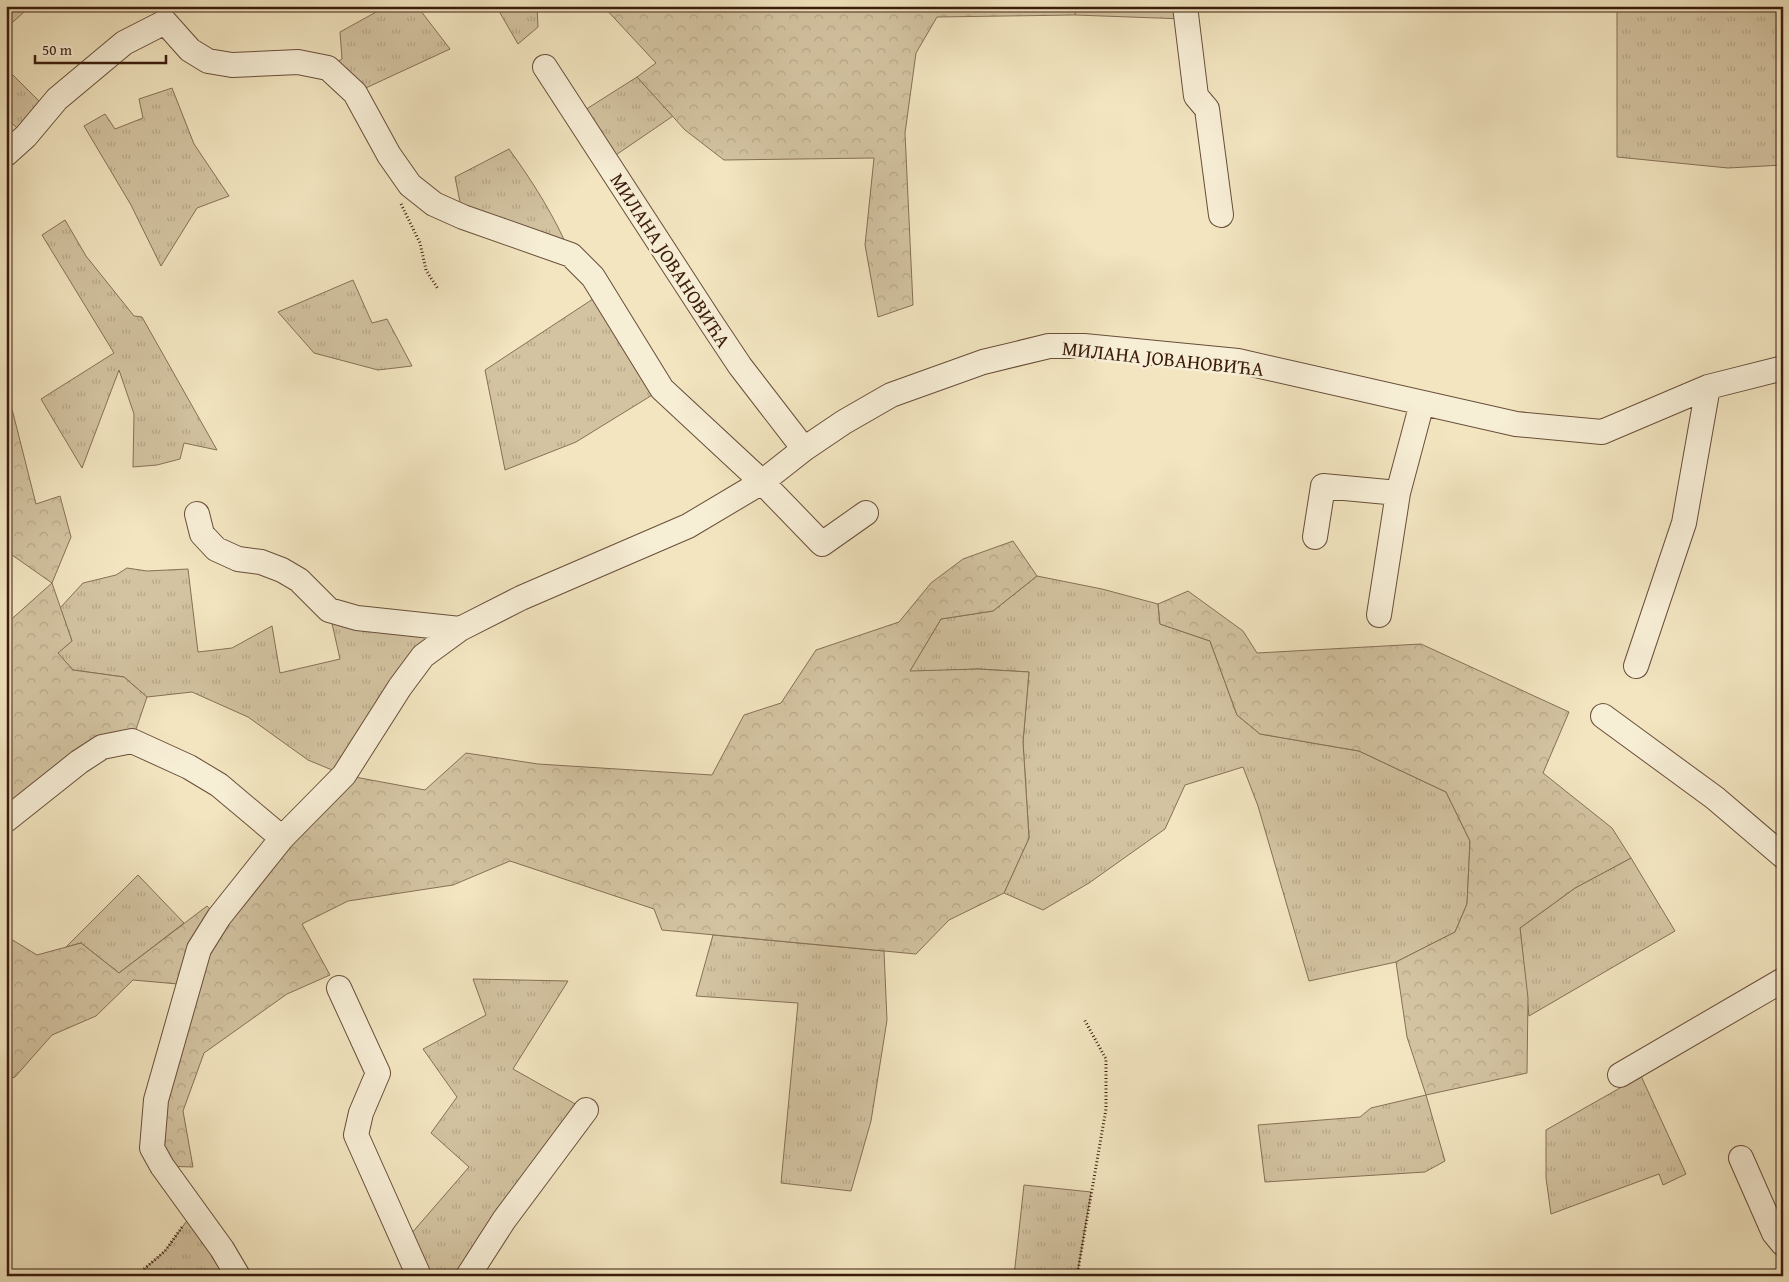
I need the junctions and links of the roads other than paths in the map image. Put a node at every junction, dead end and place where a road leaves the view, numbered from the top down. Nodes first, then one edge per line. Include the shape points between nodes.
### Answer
1 (1185, 6) edge
2 (165, 14) edge
3 (545, 67) dead end
4 (6, 154) edge
5 (1221, 215) dead end
6 (1783, 368) edge
7 (1708, 387) junction
8 (1422, 403) junction
9 (804, 449) junction
10 (762, 482) junction
11 (1398, 494) junction
12 (866, 513) dead end
13 (197, 514) dead end
14 (1315, 537) dead end
15 (1379, 615) dead end
16 (460, 629) junction
17 (1636, 666) dead end
18 (1603, 716) dead end
19 (6, 820) edge
20 (282, 838) junction
21 (1783, 856) edge
22 (1783, 980) edge
23 (339, 988) dead end
24 (1620, 1075) dead end
25 (586, 1110) dead end
26 (1741, 1158) dead end
27 (1783, 1244) edge
28 (238, 1276) edge
29 (419, 1276) edge
30 (468, 1276) edge

1 - 5 street via 1196,96 1207,109
2 - 4 street via 64,93
2 - 10 street via 190,50 208,61 232,66 298,62 328,68 355,93 389,155 410,185 434,204 571,255 592,277 662,389
3 - 9 street, МИЛАНА ЈОВАНОВИЋА via 740,366
6 - 7 street, МИЛАНА ЈОВАНОВИЋА
7 - 8 street, МИЛАНА ЈОВАНОВИЋА via 1602,432 1516,424
7 - 17 street via 1684,522
8 - 9 street, МИЛАНА ЈОВАНОВИЋА via 1238,361 1084,346 1049,346 983,362 891,396
8 - 11 street
9 - 10 street, МИЛАНА ЈОВАНОВИЋА
10 - 12 street via 822,544
10 - 16 street, МИЛАНА ЈОВАНОВИЋА via 688,526 521,598
11 - 14 street via 1323,486
11 - 15 street
13 - 16 street via 202,534 216,549 238,559 261,562 282,570 299,580 329,610 357,618
16 - 20 street, МИЛАНА ЈОВАНОВИЋА via 423,656 344,775
18 - 21 street via 1715,798
19 - 20 street via 102,747 132,741 189,767 219,785
20 - 28 street, МИЛАНА ЈОВАНОВИЋА via 218,917 199,949 156,1100 152,1148
22 - 24 street
23 - 29 street via 378,1073 361,1113 356,1135
25 - 30 street via 504,1220
26 - 27 street via 1774,1234

